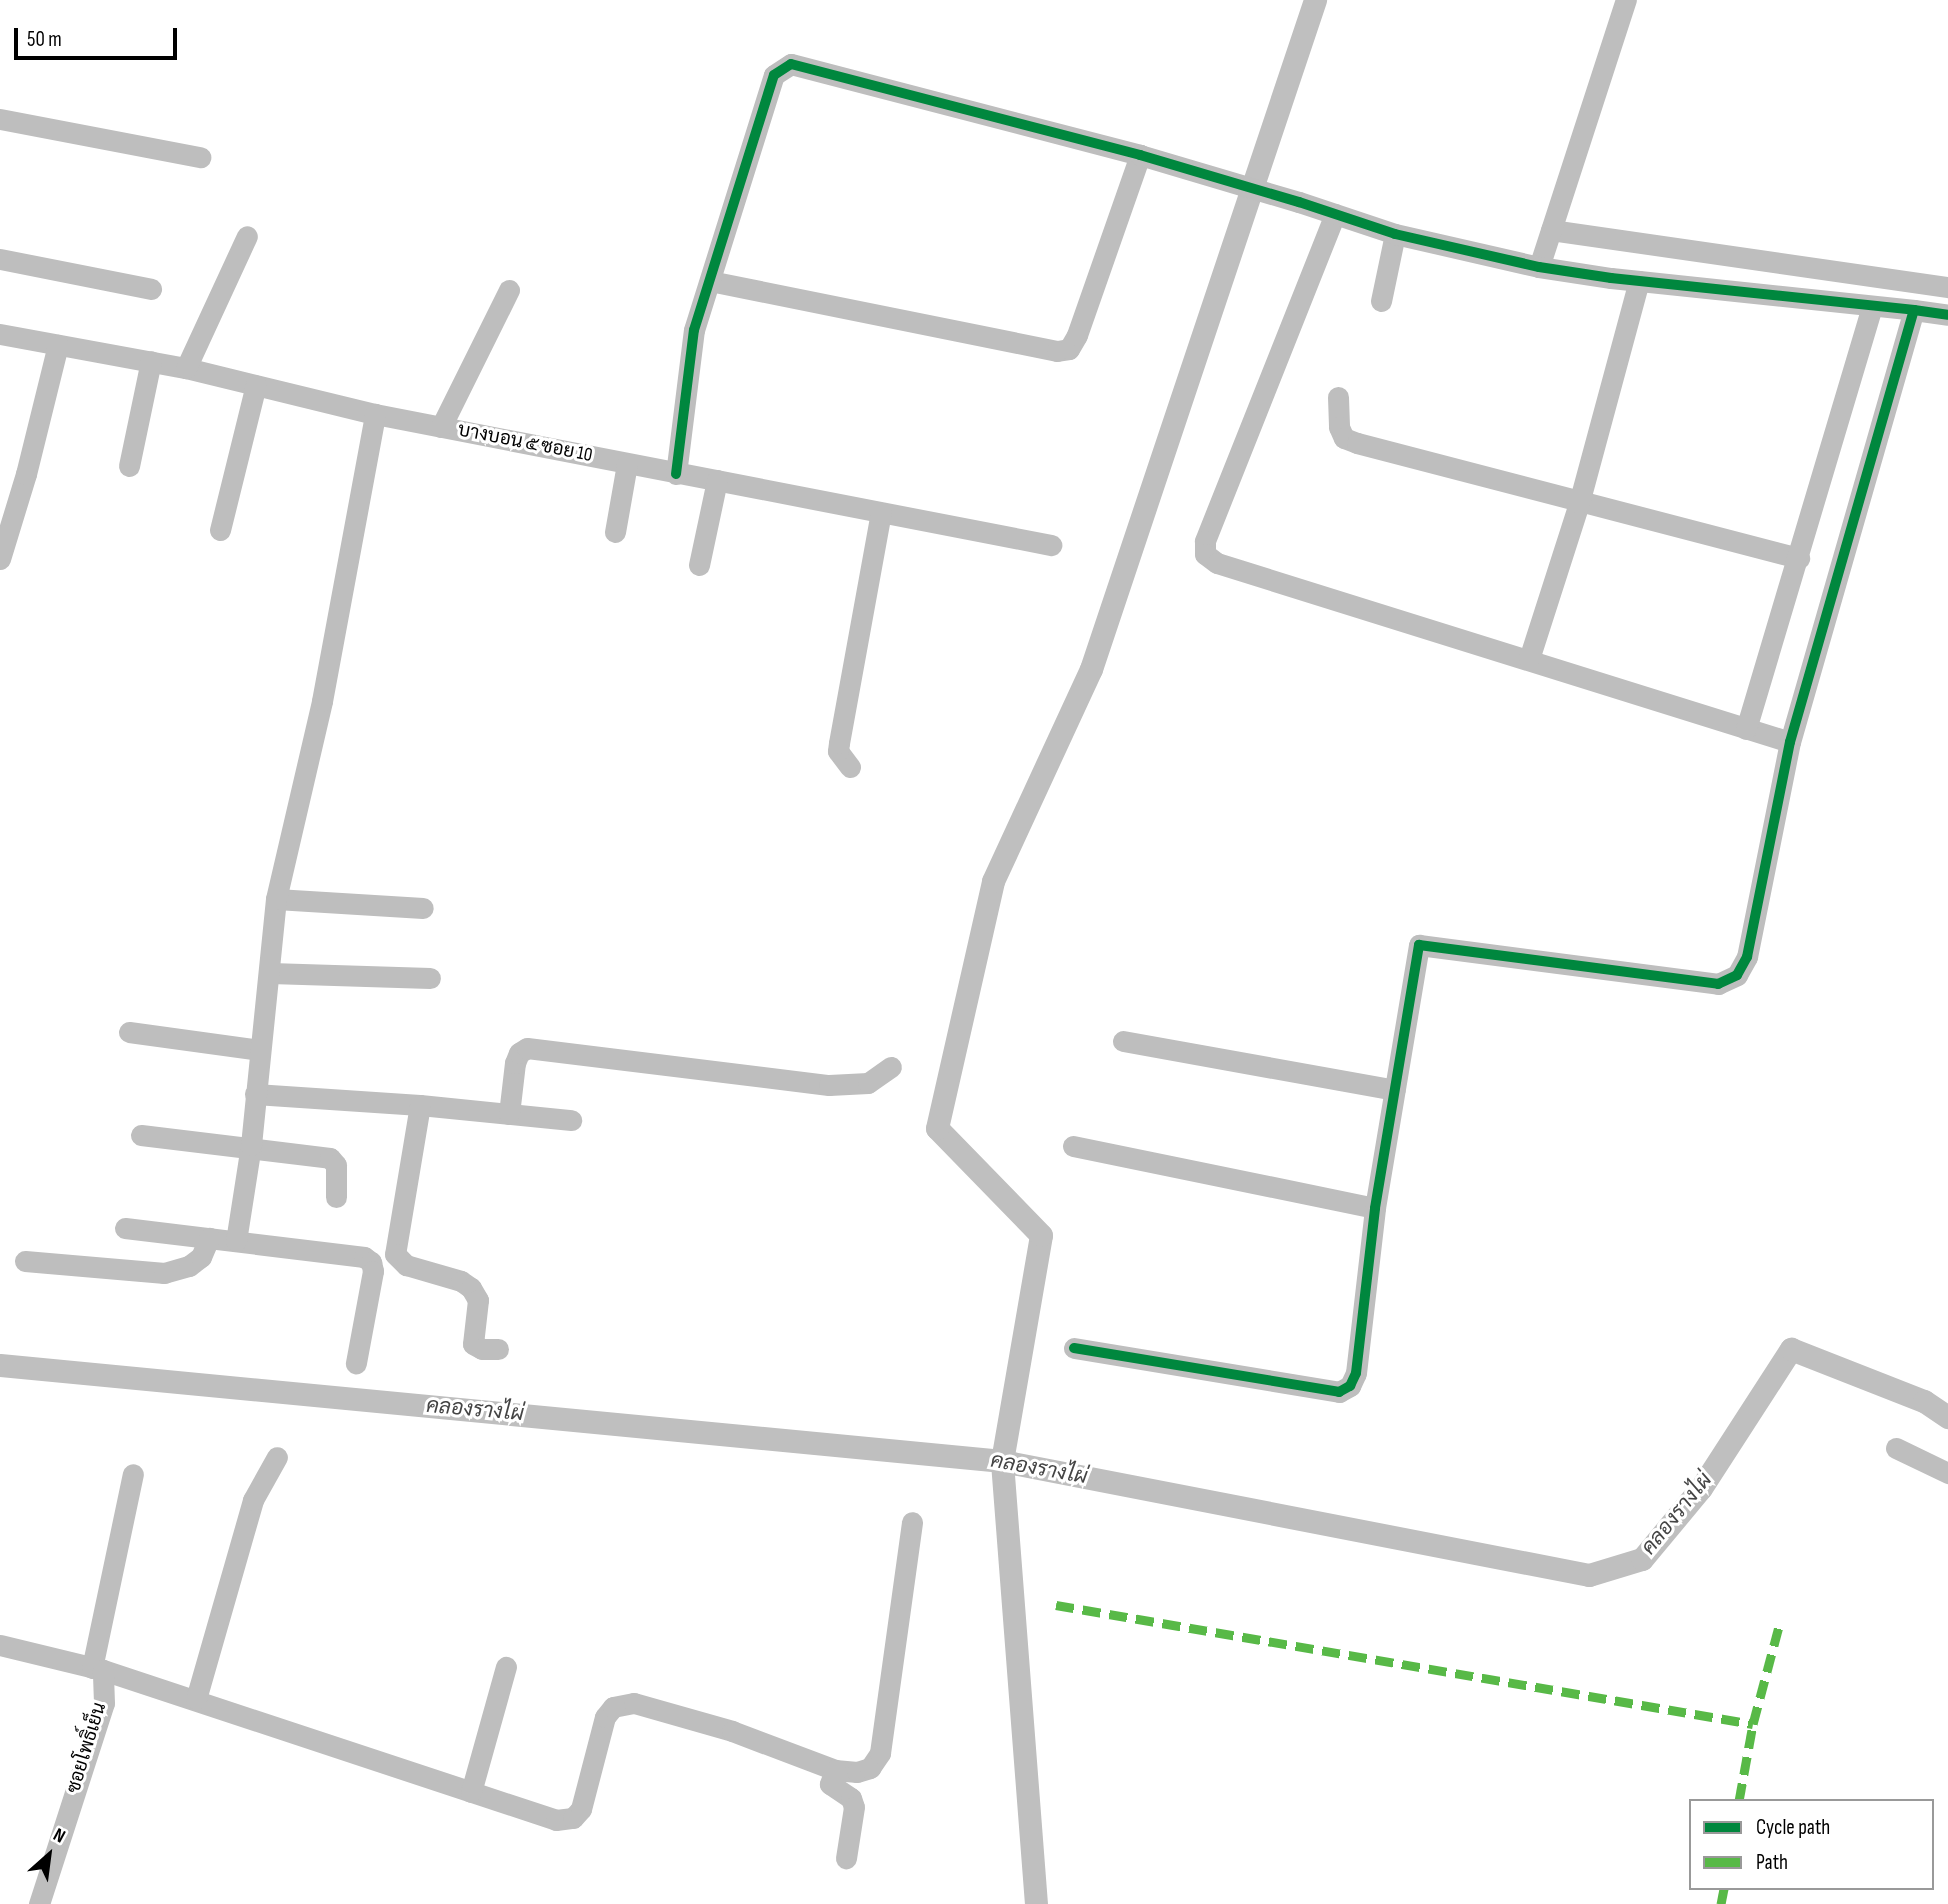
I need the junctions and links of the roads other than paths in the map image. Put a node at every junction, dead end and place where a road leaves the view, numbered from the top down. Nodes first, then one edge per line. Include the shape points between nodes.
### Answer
1 (1626, 0) edge
2 (0, 119) edge
3 (1140, 155) junction
4 (200, 157) dead end
5 (1335, 214) junction
6 (1551, 230) junction
7 (1395, 234) junction
8 (247, 236) dead end
9 (0, 259) edge
10 (1539, 267) junction
11 (710, 281) junction
12 (1639, 281) junction
13 (1948, 287) edge
14 (151, 289) dead end
15 (509, 290) dead end
16 (1381, 301) dead end
17 (1872, 306) junction
18 (1914, 310) junction
19 (1948, 315) edge
20 (0, 334) edge
21 (58, 345) junction
22 (151, 361) junction
23 (186, 368) junction
24 (256, 385) junction
25 (1338, 397) dead end
26 (375, 414) junction
27 (441, 427) junction
28 (627, 464) junction
29 (129, 466) dead end
30 (676, 474) junction
31 (717, 480) junction
32 (1579, 503) junction
33 (881, 513) junction
34 (220, 530) dead end
35 (615, 532) dead end
36 (1051, 545) dead end
37 (1799, 558) junction
38 (0, 559) edge
39 (699, 565) dead end
40 (1528, 659) junction
41 (1746, 729) junction
42 (1790, 742) junction
43 (850, 767) dead end
44 (276, 899) junction
45 (422, 908) dead end
46 (270, 973) junction
47 (430, 978) dead end
48 (129, 1032) dead end
49 (1123, 1041) dead end
50 (260, 1050) junction
51 (891, 1067) dead end
52 (1395, 1090) junction
53 (255, 1094) junction
54 (420, 1105) junction
55 (509, 1114) junction
56 (571, 1120) dead end
57 (141, 1135) dead end
58 (251, 1145) junction
59 (1073, 1146) dead end
60 (335, 1198) dead end
61 (1375, 1208) junction
62 (125, 1228) dead end
63 (209, 1238) junction
64 (236, 1241) junction
65 (24, 1261) dead end
66 (1074, 1348) dead end
67 (498, 1349) dead end
68 (356, 1363) dead end
69 (1896, 1448) dead end
70 (277, 1457) dead end
71 (1948, 1473) edge
72 (133, 1474) dead end
73 (912, 1522) dead end
74 (0, 1644) edge
75 (506, 1667) dead end
76 (98, 1669) junction
77 (196, 1699) junction
78 (835, 1770) junction
79 (471, 1793) junction
80 (846, 1858) dead end
81 (39, 1904) edge

1 - 6 street
2 - 4 street
3 - 5 street
3 - 11 street via 1069,349 1057,351
3 - 11 street via 791,64 774,75
5 - 7 street
5 - 40 street via 1205,541 1205,554 1217,563
6 - 10 street
6 - 13 street
7 - 10 street
7 - 16 street
8 - 23 street
9 - 14 street
10 - 12 street
11 - 30 street via 694,330
12 - 17 street
12 - 32 street
15 - 27 street
17 - 18 street
17 - 37 street
18 - 19 street
18 - 42 street
20 - 21 street, บางบอน ๕ ซอย 10
21 - 22 street, บางบอน ๕ ซอย 10
21 - 38 street
22 - 23 street, บางบอน ๕ ซอย 10
22 - 29 street
23 - 24 street, บางบอน ๕ ซอย 10
24 - 26 street, บางบอน ๕ ซอย 10
24 - 34 street
25 - 32 street via 1344,438
26 - 27 street, บางบอน ๕ ซอย 10
26 - 44 street via 322,701
27 - 28 street, บางบอน ๕ ซอย 10
28 - 30 street, บางบอน ๕ ซอย 10
28 - 35 street
30 - 31 street, บางบอน ๕ ซอย 10
31 - 33 street, บางบอน ๕ ซอย 10
31 - 39 street
32 - 37 street
32 - 40 street
33 - 36 street, บางบอน ๕ ซอย 10
33 - 43 street via 838,751
37 - 41 street
40 - 41 street
41 - 42 street
42 - 52 street via 1747,957 1737,975 1718,984 1419,945
44 - 45 street
44 - 46 street
46 - 47 street
46 - 50 street
48 - 50 street
49 - 52 street
50 - 53 street
51 - 55 street via 868,1083 829,1085 527,1048 515,1063
52 - 61 street
53 - 54 street
53 - 58 street
54 - 55 street
54 - 67 street via 395,1254 406,1265 454,1278 471,1288 478,1300 473,1344
55 - 56 street
57 - 58 street
58 - 60 street via 330,1157 336,1165
58 - 64 street
59 - 61 street
61 - 66 street via 1356,1373 1350,1386 1339,1392
62 - 63 street
63 - 64 street
63 - 65 street via 195,1261 164,1273
64 - 68 street via 353,1255 371,1262
69 - 71 street
70 - 77 street via 253,1500
72 - 76 street, ซอยโพธิ์เย็น
73 - 78 street via 880,1753 870,1769
74 - 76 street
75 - 79 street
76 - 77 street
76 - 81 street, ซอยโพธิ์เย็น via 104,1703
77 - 79 street
78 - 79 street via 732,1731 634,1703 613,1707 605,1717 581,1809 573,1818 556,1820
78 - 80 street via 830,1784 851,1798 854,1807

